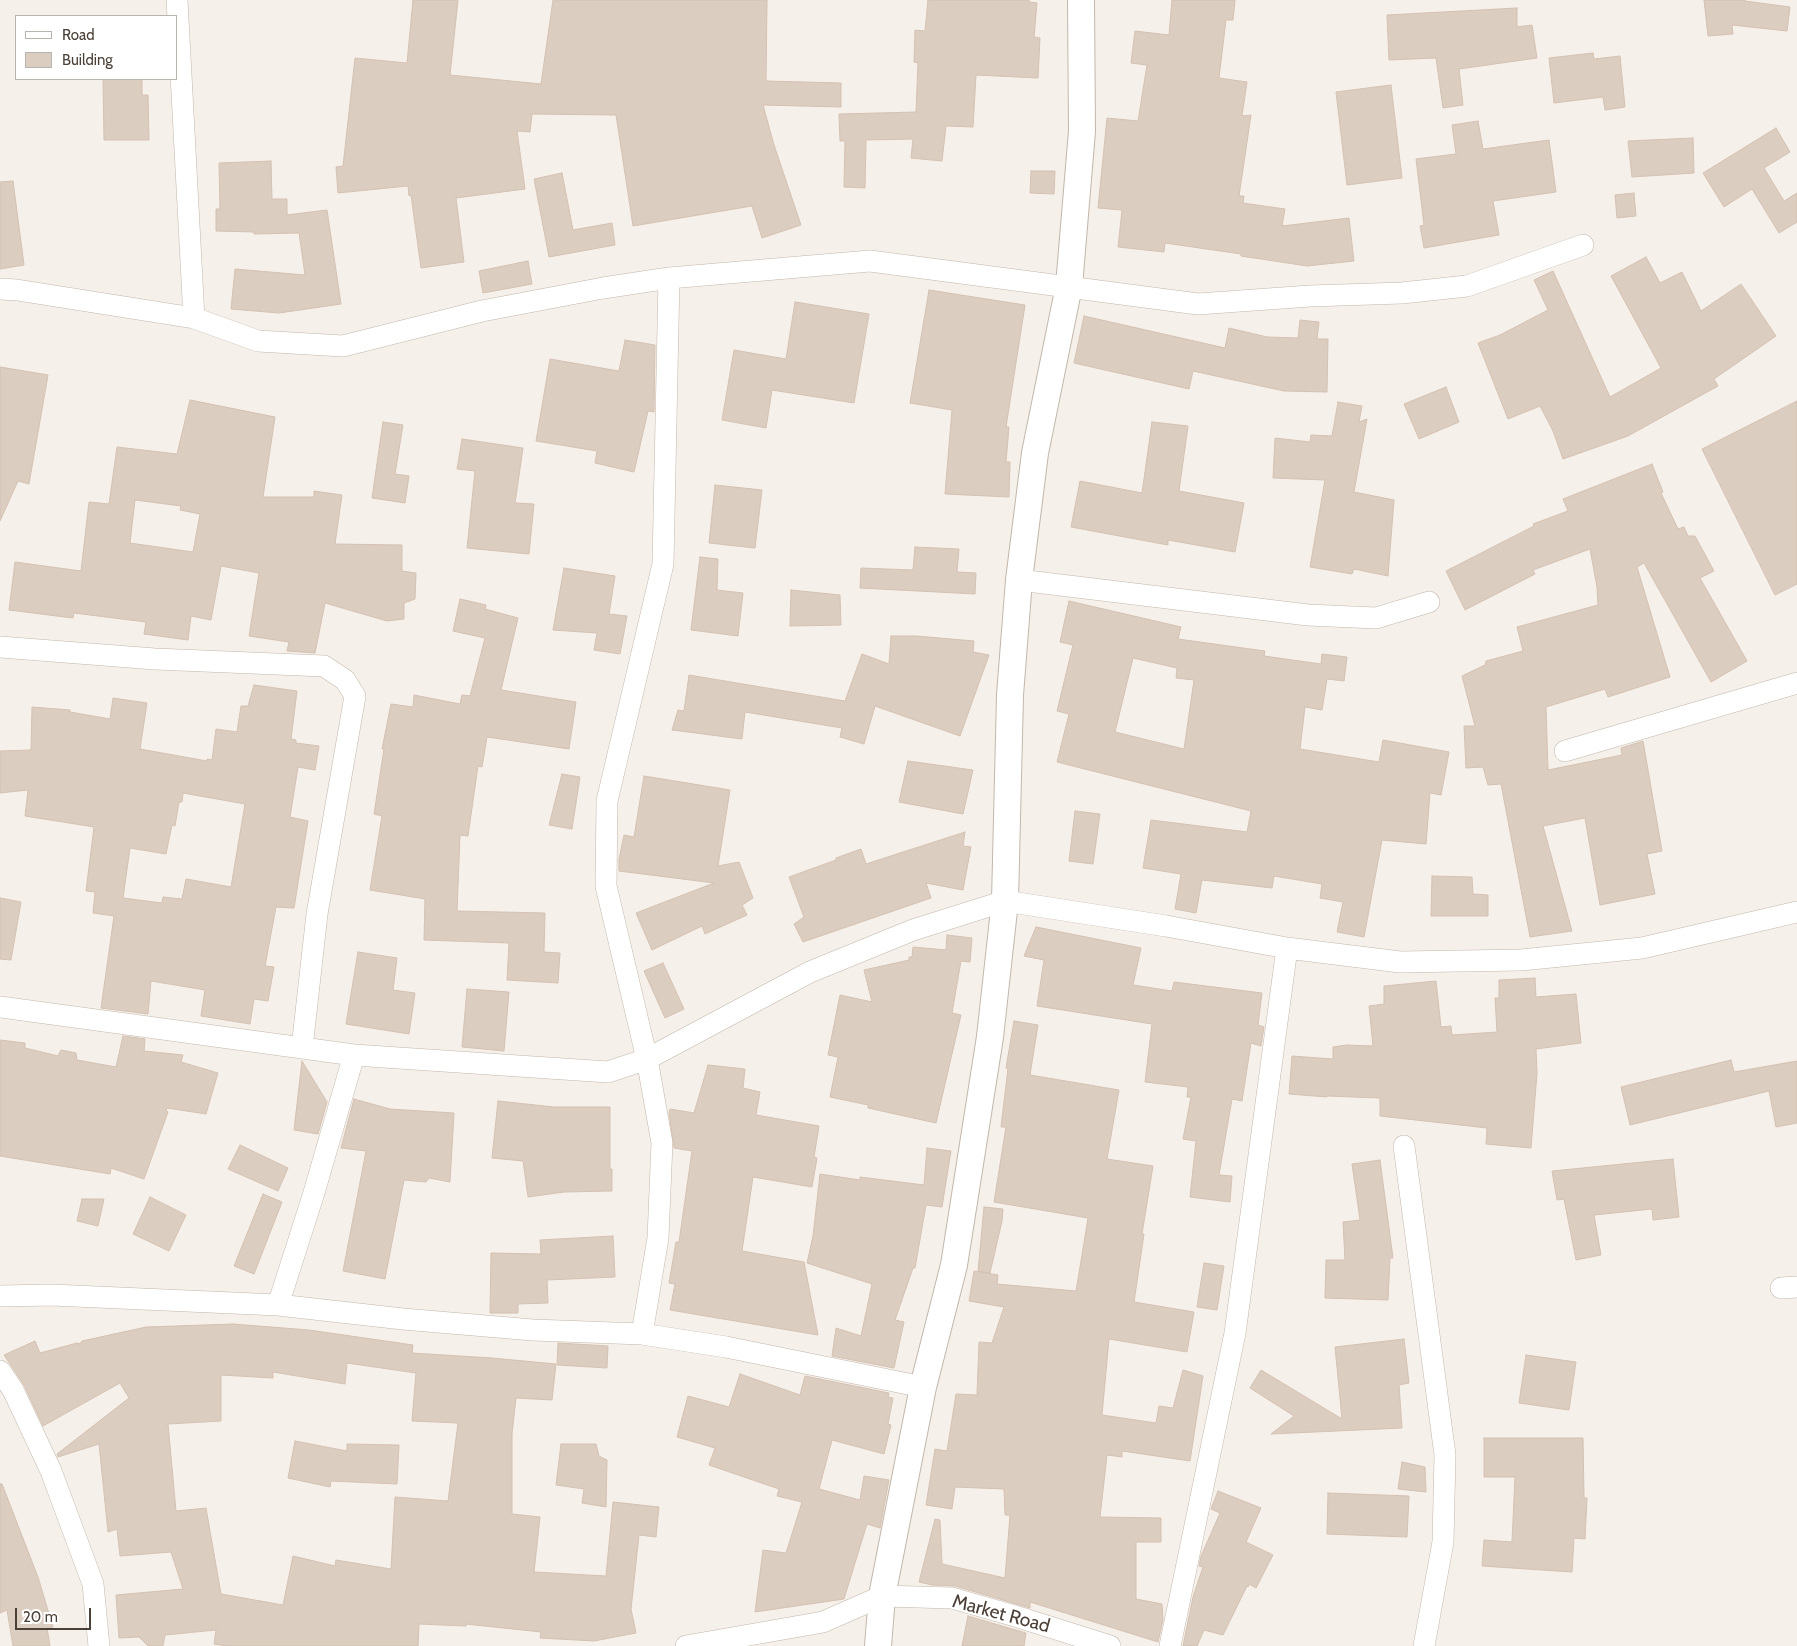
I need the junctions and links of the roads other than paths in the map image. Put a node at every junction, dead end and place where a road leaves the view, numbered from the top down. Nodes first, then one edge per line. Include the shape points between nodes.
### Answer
1 (177, 0) edge
2 (1081, 0) edge
3 (178, 15) edge
4 (178, 19) edge
5 (1583, 245) dead end
6 (668, 278) junction
7 (1069, 286) junction
8 (0, 288) edge
9 (194, 318) junction
10 (1019, 580) junction
11 (1429, 602) dead end
12 (0, 647) edge
13 (1797, 683) edge
14 (1565, 751) dead end
15 (1005, 901) junction
16 (1797, 912) edge
17 (1287, 948) junction
18 (0, 1006) edge
19 (302, 1048) junction
20 (354, 1055) junction
21 (647, 1059) junction
22 (1404, 1146) dead end
23 (0, 1296) edge
24 (278, 1305) junction
25 (642, 1334) junction
26 (0, 1371) edge
27 (924, 1387) junction
28 (882, 1596) junction
29 (99, 1646) edge
30 (686, 1646) edge
31 (878, 1646) edge
32 (1110, 1646) edge
33 (1170, 1646) edge
34 (1424, 1646) edge

1 - 3 street
2 - 7 street via 1082,131
4 - 9 street
5 - 7 street via 1467,286 1402,293 1198,304
6 - 7 street via 870,261
6 - 9 street via 482,311 343,346 258,342
6 - 21 street via 663,564 607,801 606,886
7 - 10 street via 1035,454
8 - 9 street
10 - 11 street via 1308,615 1376,618
10 - 15 street via 1010,694
12 - 19 street via 155,659 324,666 345,680 355,696 317,914
13 - 14 street
15 - 17 street
15 - 21 street via 913,930 810,972
15 - 27 street via 990,1037 954,1265
16 - 17 street via 1642,948 1521,960 1400,962
17 - 33 street via 1236,1333
18 - 19 street
19 - 20 street
20 - 21 street via 608,1072
20 - 24 street
21 - 25 street via 662,1143 658,1238
22 - 34 street via 1445,1455 1443,1542
23 - 24 street via 52,1295
24 - 25 street via 533,1330
25 - 27 street via 726,1347
26 - 29 street via 13,1390 51,1472 93,1584
27 - 28 street
28 - 30 street, Market Road via 823,1622
28 - 31 street
28 - 32 street, Market Road via 952,1598

